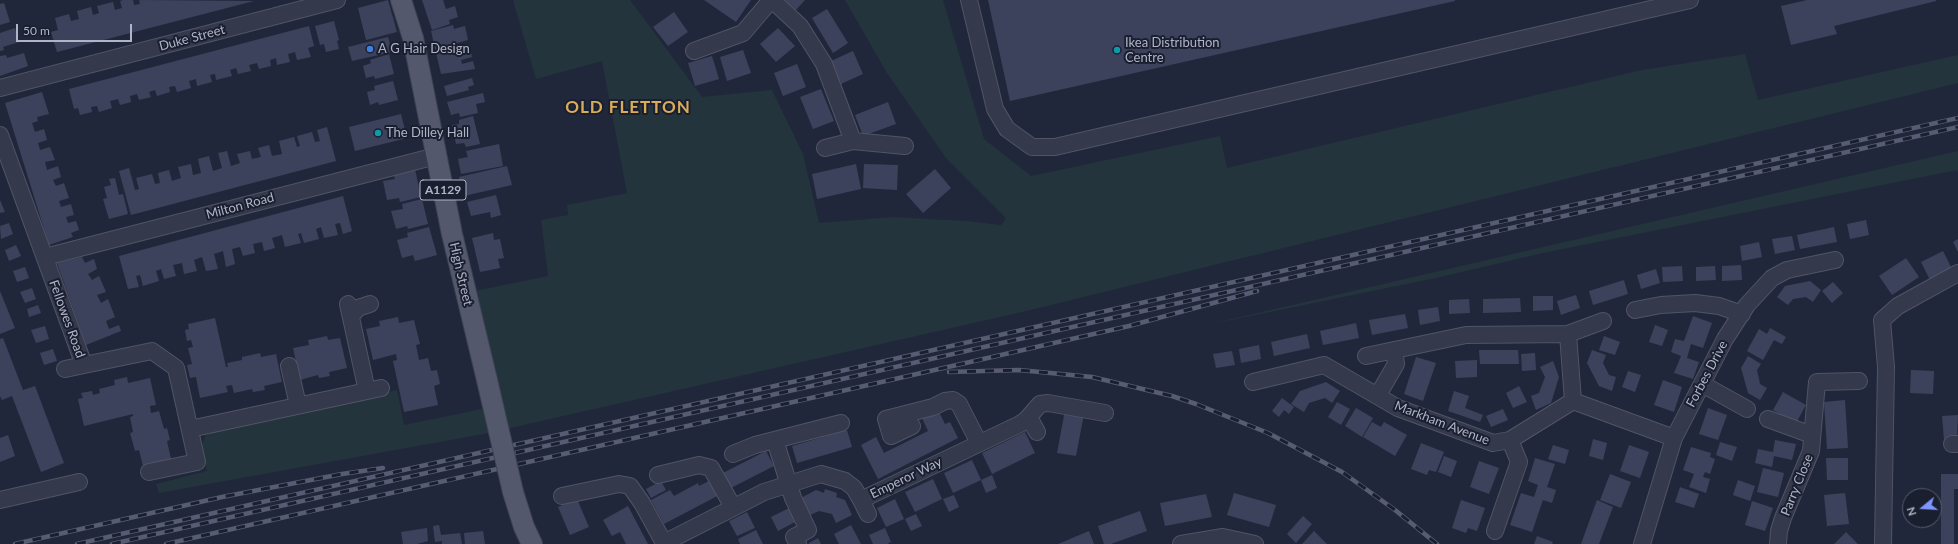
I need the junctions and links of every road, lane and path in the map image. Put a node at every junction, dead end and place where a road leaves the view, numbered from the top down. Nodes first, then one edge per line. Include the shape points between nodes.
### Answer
1 (337, 0) edge
2 (401, 0) edge
3 (772, 0) edge
4 (969, 0) edge
5 (1690, 0) edge
6 (694, 51) dead end
7 (0, 88) edge
8 (0, 135) edge
9 (853, 141) junction
10 (905, 146) dead end
11 (824, 148) dead end
12 (436, 156) junction
13 (45, 257) junction
14 (1836, 260) dead end
15 (1958, 273) edge
16 (370, 304) dead end
17 (1635, 310) dead end
18 (1742, 314) junction
19 (1603, 321) dead end
20 (1568, 334) junction
21 (1394, 350) junction
22 (1366, 356) dead end
23 (84, 365) junction
24 (290, 366) dead end
25 (66, 369) dead end
26 (1253, 382) dead end
27 (1859, 382) dead end
28 (1702, 384) junction
29 (1378, 395) junction
30 (1573, 401) junction
31 (298, 406) junction
32 (1747, 409) dead end
33 (1105, 413) dead end
34 (1029, 417) junction
35 (1768, 419) dead end
36 (841, 423) dead end
37 (912, 426) dead end
38 (190, 429) junction
39 (1037, 432) dead end
40 (1812, 436) junction
41 (1674, 438) junction
42 (775, 440) junction
43 (1510, 440) junction
44 (979, 443) junction
45 (733, 454) dead end
46 (149, 472) dead end
47 (658, 475) dead end
48 (79, 482) dead end
49 (788, 483) junction
50 (562, 496) dead end
51 (0, 500) edge
52 (733, 507) junction
53 (1495, 531) dead end
54 (664, 543) edge
55 (532, 544) edge
56 (798, 544) edge
57 (1181, 544) edge
58 (1256, 544) edge
59 (1642, 544) edge
60 (1778, 544) edge
61 (1884, 544) edge

1 - 7 street, Duke Street
2 - 12 main road, High Street / A1129 via 413,38
3 - 6 street via 743,32
3 - 9 street via 800,26 824,64
4 - 5 street via 995,109 1007,128 1032,147 1054,147
8 - 13 street, Fellowes Road
9 - 10 street
9 - 11 street
12 - 13 street, Milton Road
12 - 55 main road, High Street / A1129, bridge via 512,492
13 - 23 street, Fellowes Road
14 - 18 street, Forbes Drive via 1787,270 1772,278
15 - 61 street via 1898,306 1882,320 1886,367
16 - 31 street via 349,310 374,389
17 - 18 street via 1661,305 1695,304 1719,306
18 - 28 street, Forbes Drive
19 - 20 street
20 - 21 street via 1466,334
20 - 30 street
21 - 22 street
21 - 29 street via 1396,364
23 - 25 street
23 - 38 street, Fellowes Road via 152,351 176,368
24 - 31 street
26 - 29 street, Markham Avenue via 1324,365
27 - 40 street, Parry Close via 1817,382
28 - 32 street
28 - 41 street, Forbes Drive
29 - 43 street, Markham Avenue via 1398,408 1493,443
30 - 41 street
30 - 43 street, Markham Avenue
31 - 38 street
33 - 34 street, Emperor Way via 1048,403 1040,404
34 - 39 street
34 - 44 street, Emperor Way via 1020,424
35 - 40 street
36 - 42 street
37 - 44 street via 891,436 886,419 933,407 945,400 953,400 959,404
38 - 46 street, Fellowes Road via 196,462
40 - 60 street, Parry Close via 1811,451 1783,518
41 - 59 street, Forbes Drive
42 - 45 street
42 - 49 street
43 - 53 street via 1519,462
44 - 49 street, Emperor Way via 865,507 854,488 833,476 821,474
47 - 52 street via 699,465 711,468
48 - 51 street
49 - 52 street, Emperor Way
49 - 56 street via 808,530 794,537
50 - 54 street via 619,484 630,486 642,502
52 - 54 street, Emperor Way
57 - 58 street via 1223,537

